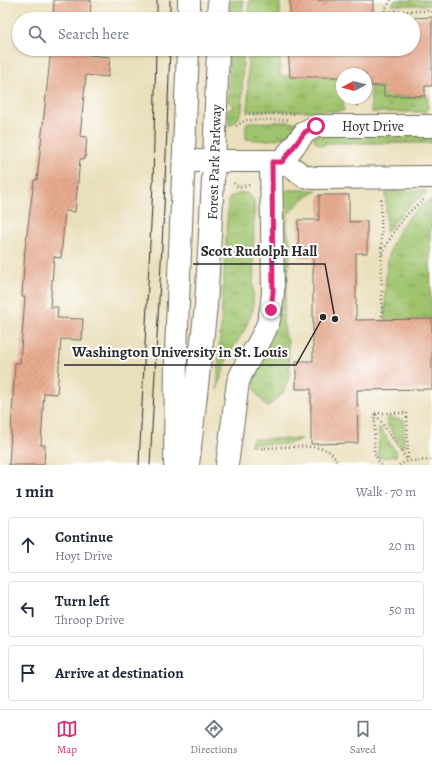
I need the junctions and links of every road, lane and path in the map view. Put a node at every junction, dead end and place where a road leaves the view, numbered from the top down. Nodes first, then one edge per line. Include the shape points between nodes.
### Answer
1 (189, 0) edge
2 (219, 0) edge
3 (391, 0) edge
4 (432, 11) edge
5 (189, 12) edge
6 (218, 12) edge
7 (188, 56) edge
8 (218, 56) edge
9 (432, 126) edge
10 (185, 161) junction
11 (214, 162) junction
12 (277, 162) junction
13 (430, 187) edge
14 (381, 196) dead end
15 (382, 254) junction
16 (382, 321) dead end
17 (375, 413) junction
18 (253, 448) dead end
19 (432, 460) edge
20 (408, 461) junction
21 (175, 465) edge
22 (188, 465) edge
23 (227, 465) edge
24 (338, 465) edge
25 (381, 465) edge
26 (399, 465) edge

1 - 5 main road
2 - 6 main road
3 - 4 path via 384,11
7 - 10 main road, Forest Park Parkway
8 - 11 main road, Forest Park Parkway
9 - 12 main road, Hoyt Drive via 316,126 305,132
10 - 11 main road
10 - 21 main road, Forest Park Parkway via 176,353
11 - 12 main road
11 - 22 main road, Forest Park Parkway via 206,306
12 - 13 main road via 304,176 314,178
12 - 23 main road via 271,310 262,337 238,382
13 - 15 path via 393,231
14 - 15 path
15 - 16 path
17 - 20 path
17 - 20 path via 407,413
17 - 25 path via 374,453
18 - 24 path via 325,449 332,454
19 - 20 path
20 - 26 path

